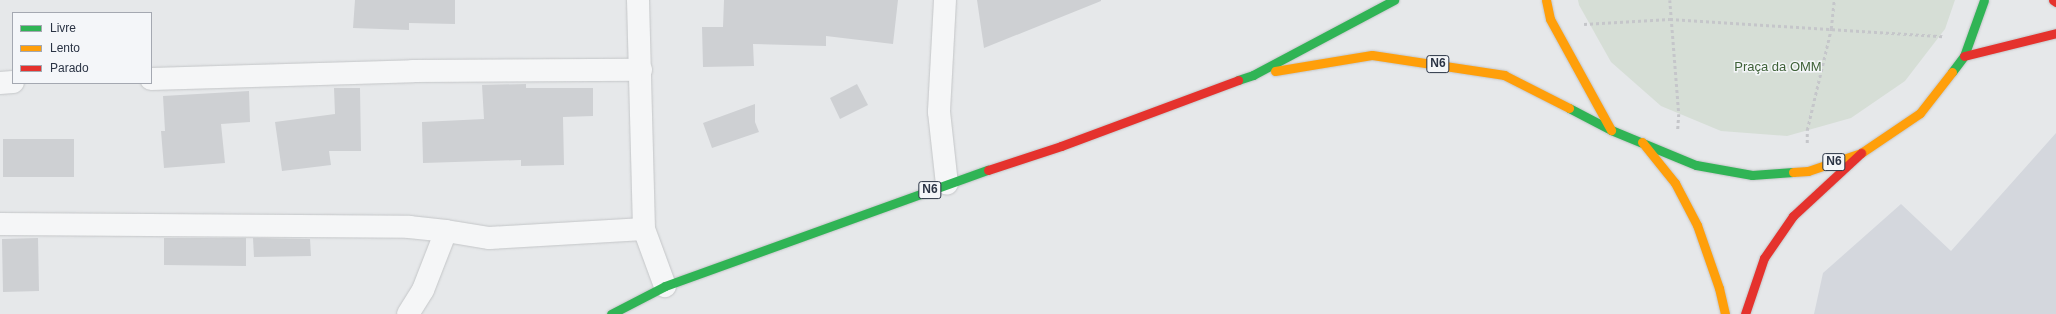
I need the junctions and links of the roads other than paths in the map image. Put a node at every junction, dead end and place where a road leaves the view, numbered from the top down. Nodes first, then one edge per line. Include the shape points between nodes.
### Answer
1 (638, 0) edge
2 (945, 0) edge
3 (1394, 0) edge
4 (1546, 0) edge
5 (1984, 0) edge
6 (2053, 0) edge
7 (2056, 2) edge
8 (2056, 33) edge
9 (1964, 56) junction
10 (641, 70) junction
11 (1253, 75) junction
12 (152, 79) edge
13 (12, 82) edge
14 (0, 83) edge
15 (1611, 130) junction
16 (1642, 142) junction
17 (1861, 153) junction
18 (947, 184) junction
19 (0, 224) edge
20 (644, 229) junction
21 (446, 230) junction
22 (666, 286) junction
23 (408, 314) edge
24 (610, 314) edge
25 (1725, 314) edge
26 (1745, 314) edge

1 - 10 street
2 - 18 street via 938,112
3 - 11 main road, N6
4 - 15 main road via 1550,19
5 - 9 main road, N6
6 - 7 main road
8 - 9 main road
9 - 17 main road, N6 via 1920,113
10 - 12 street via 413,71
10 - 20 street
11 - 15 main road, N6 via 1372,55 1438,64 1504,75
11 - 18 main road, N6 via 1061,146
13 - 14 street
15 - 16 main road, N6
16 - 17 main road, N6 via 1696,165 1752,175 1808,171
16 - 25 main road via 1675,183 1697,225 1719,288
17 - 26 main road via 1793,216 1764,258
18 - 22 main road, N6
19 - 21 street via 409,227
20 - 21 street via 489,238
20 - 22 street
21 - 23 street via 423,290
22 - 24 main road, N6

